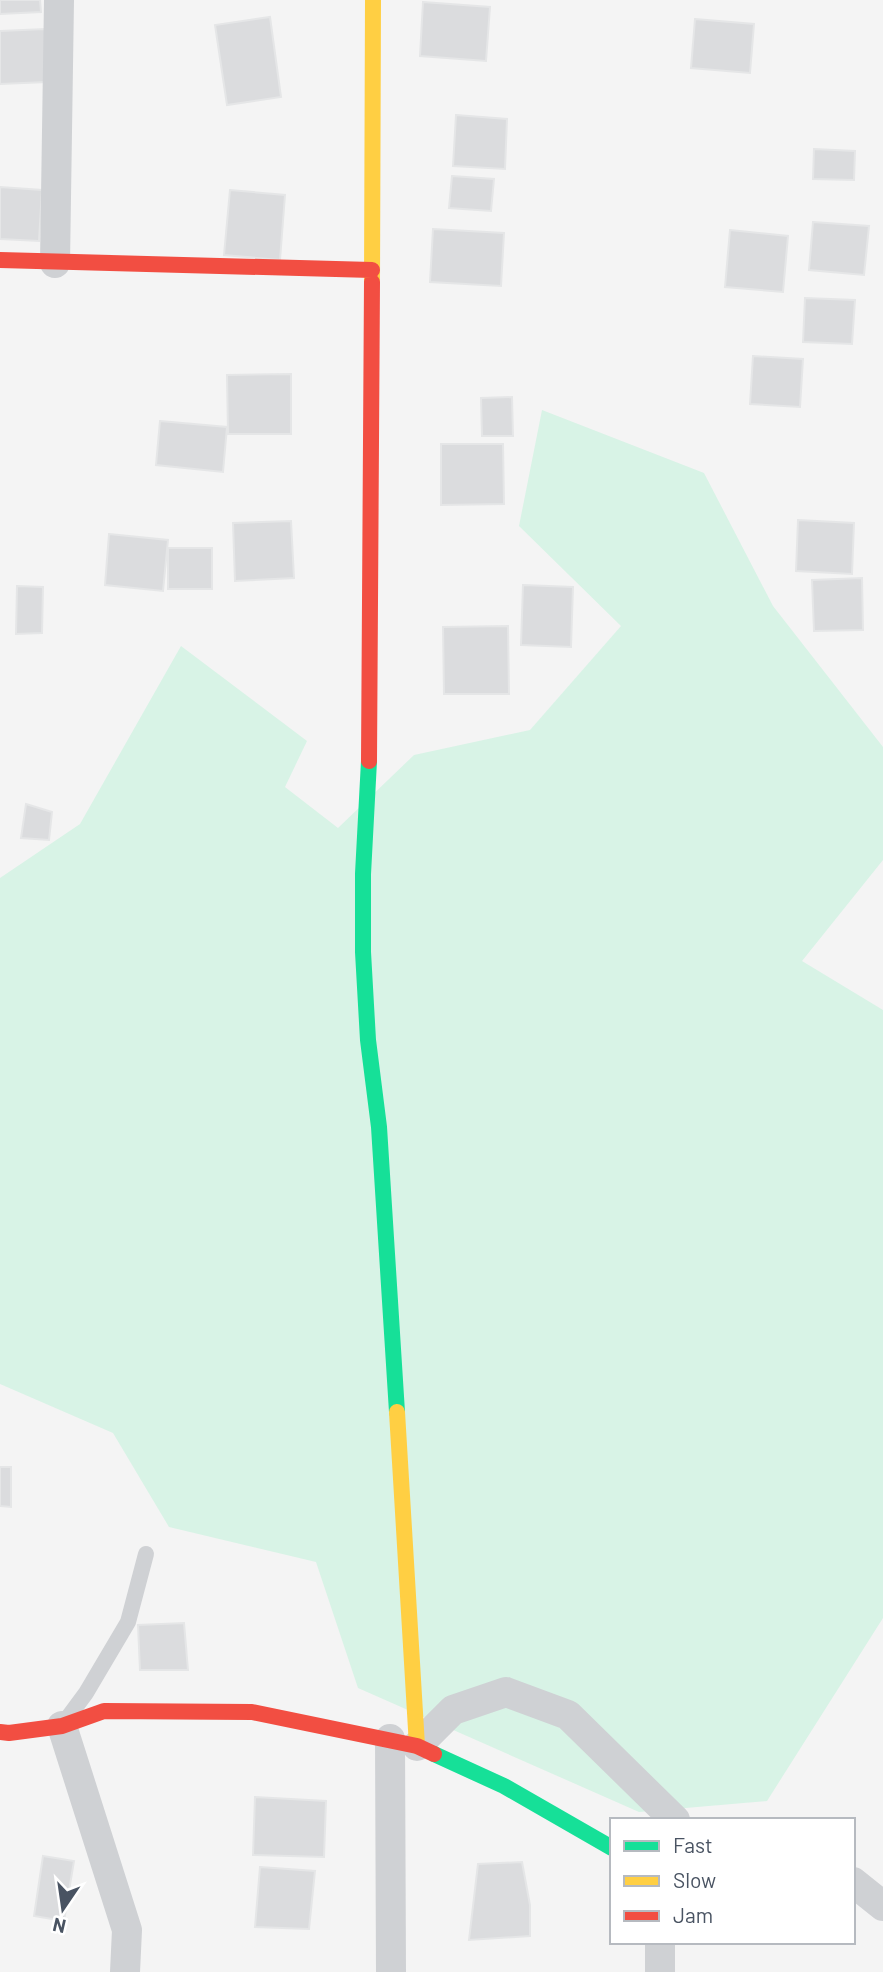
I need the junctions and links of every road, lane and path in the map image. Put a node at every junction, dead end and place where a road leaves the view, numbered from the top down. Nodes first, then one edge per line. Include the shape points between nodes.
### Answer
1 (59, 0) edge
2 (373, 0) edge
3 (0, 260) edge
4 (55, 263) junction
5 (372, 270) junction
6 (146, 1554) dead end
7 (62, 1726) junction
8 (0, 1731) edge
9 (404, 1742) junction
10 (673, 1818) edge
11 (610, 1847) edge
12 (855, 1884) edge
13 (883, 1906) edge
14 (660, 1944) edge
15 (125, 1972) edge
16 (391, 1972) edge
17 (660, 1972) edge

1 - 4 street
2 - 5 street
3 - 4 street
4 - 5 street
5 - 9 street via 370,766 362,893 368,1055 379,1127
6 - 7 lane via 128,1622
7 - 8 street
7 - 9 street via 104,1711 252,1712
7 - 15 street via 127,1930
9 - 10 street via 453,1710 506,1692 568,1715
9 - 11 street via 504,1786
9 - 16 street
12 - 13 street
14 - 17 street

